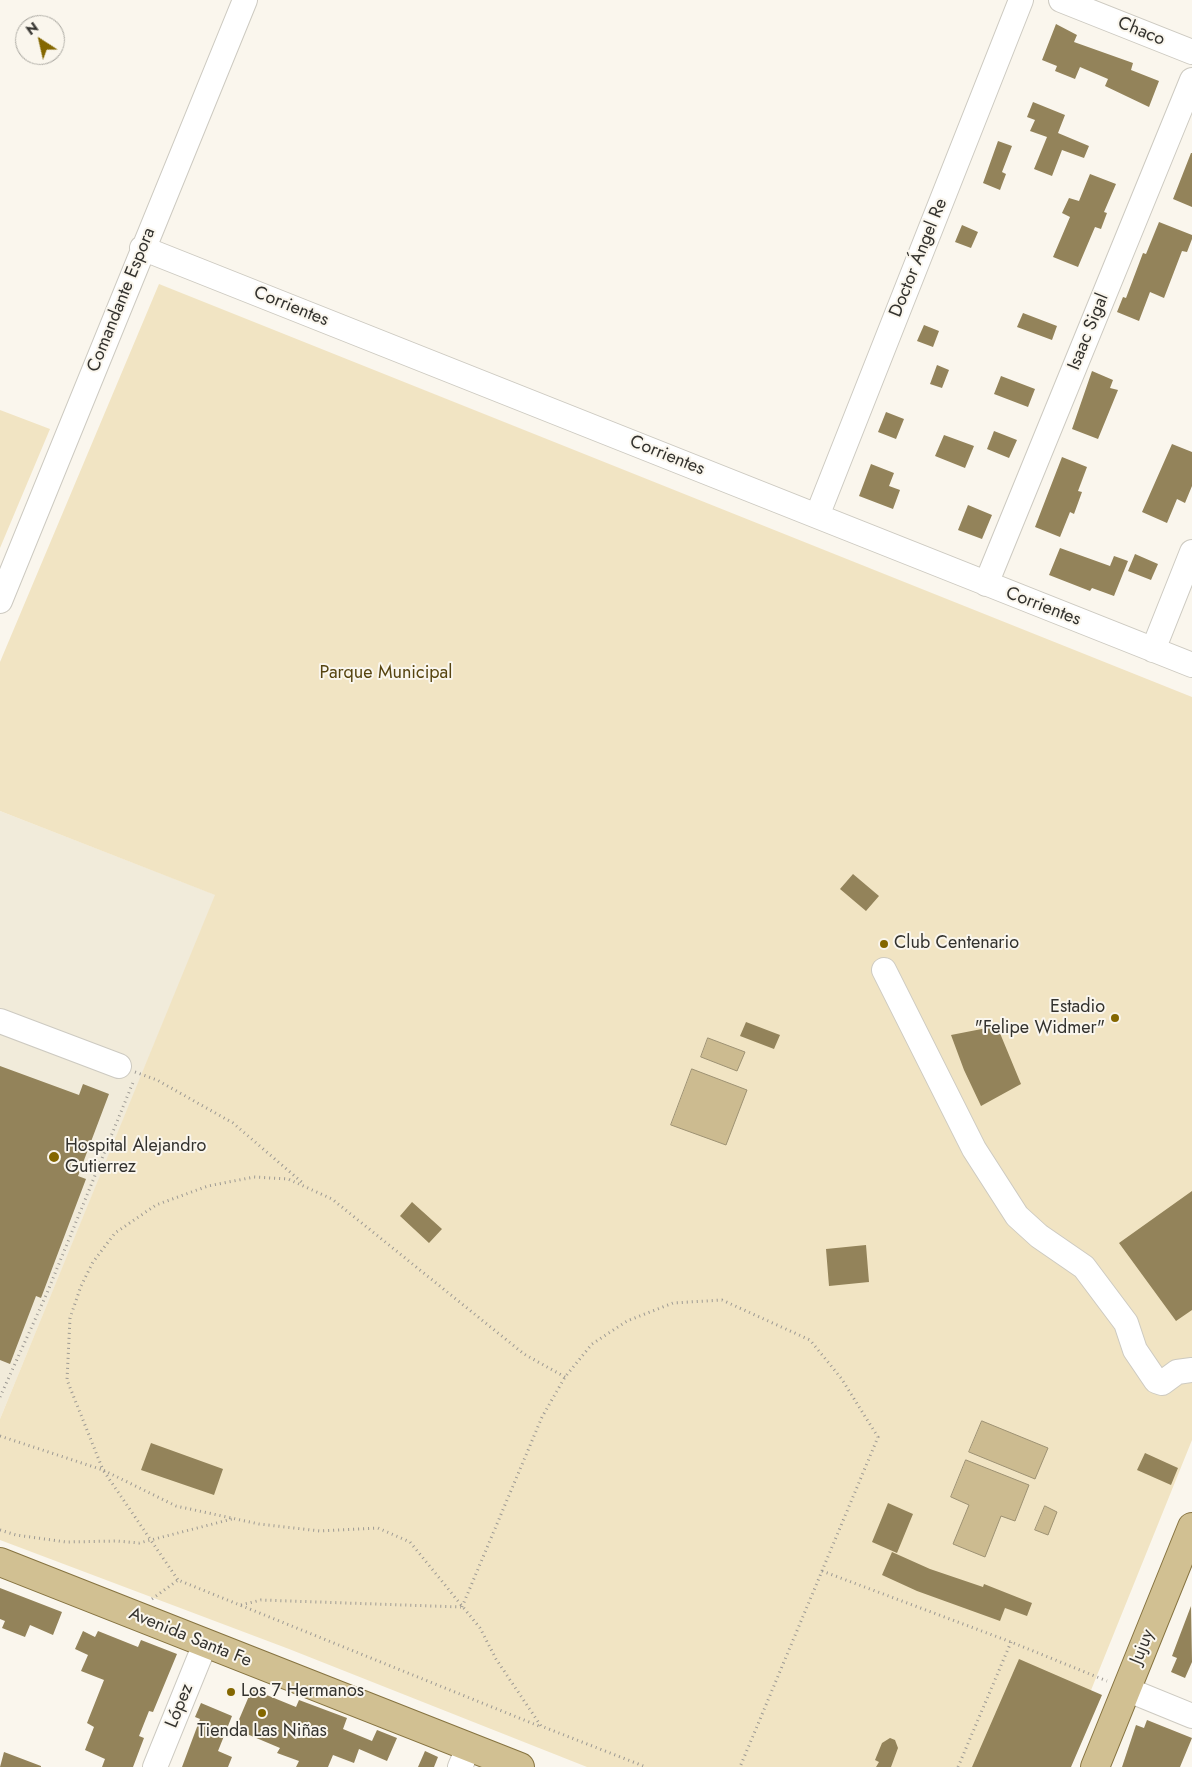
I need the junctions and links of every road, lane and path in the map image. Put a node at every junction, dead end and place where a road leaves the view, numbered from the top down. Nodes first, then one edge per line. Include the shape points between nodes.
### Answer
1 (244, 0) edge
2 (1021, 0) edge
3 (1062, 0) edge
4 (1192, 52) edge
5 (1192, 80) edge
6 (142, 248) junction
7 (817, 516) junction
8 (1192, 552) edge
9 (986, 584) junction
10 (0, 601) edge
11 (1153, 650) junction
12 (1192, 665) edge
13 (884, 970) dead end
14 (0, 1021) edge
15 (128, 1069) junction
16 (308, 1188) junction
17 (1192, 1370) edge
18 (565, 1377) junction
19 (0, 1397) edge
20 (0, 1436) edge
21 (103, 1470) junction
22 (232, 1519) junction
23 (1192, 1527) edge
24 (0, 1530) edge
25 (150, 1540) junction
26 (0, 1562) edge
27 (822, 1571) junction
28 (178, 1580) junction
29 (240, 1605) junction
30 (462, 1607) junction
31 (143, 1619) junction
32 (1012, 1642) junction
33 (204, 1644) junction
34 (1126, 1689) junction
35 (1192, 1716) edge
36 (541, 1726) junction
37 (465, 1756) edge
38 (155, 1767) edge
39 (520, 1767) edge
40 (646, 1767) edge
41 (740, 1767) edge
42 (958, 1767) edge
43 (1095, 1767) edge

1 - 6 street, Comandante Espora
2 - 7 street, Doctor Ángel Re
3 - 4 street, Chaco
5 - 9 street, Isaac Sigal
6 - 7 street, Corrientes
6 - 10 street, Comandante Espora
7 - 9 street, Corrientes
8 - 11 street
9 - 11 street, Corrientes
11 - 12 street, Corrientes
13 - 17 street via 974,1149 1017,1216 1039,1236 1084,1267 1126,1323 1135,1350 1156,1381 1162,1383 1177,1372
14 - 15 street
15 - 16 path via 157,1080 234,1123
15 - 19 path via 47,1293
16 - 18 path via 332,1199 377,1233 524,1354
16 - 21 path via 288,1179 254,1177 208,1186 156,1205 115,1233 93,1262 70,1318 67,1380
18 - 27 path via 592,1344 627,1321 673,1303 722,1300 810,1340 841,1378 878,1437
18 - 30 path via 542,1417
20 - 21 path
21 - 22 path via 176,1506
21 - 25 path
22 - 25 path
22 - 30 path via 320,1531 378,1528 410,1542
23 - 34 main road, Jujuy
24 - 25 path via 66,1542 139,1543
25 - 28 path
26 - 31 main road, Avenida Santa Fe
27 - 32 path
27 - 41 path
28 - 29 path
28 - 31 path via 150,1600
29 - 30 path via 261,1600
29 - 36 path
30 - 36 path via 480,1628 496,1659
31 - 33 main road, Avenida Santa Fe
32 - 34 path
32 - 42 path
33 - 37 main road, Avenida Santa Fe
33 - 38 street, López
34 - 35 street
34 - 43 main road, Jujuy
36 - 40 path
37 - 39 main road, Avenida Santa Fe

